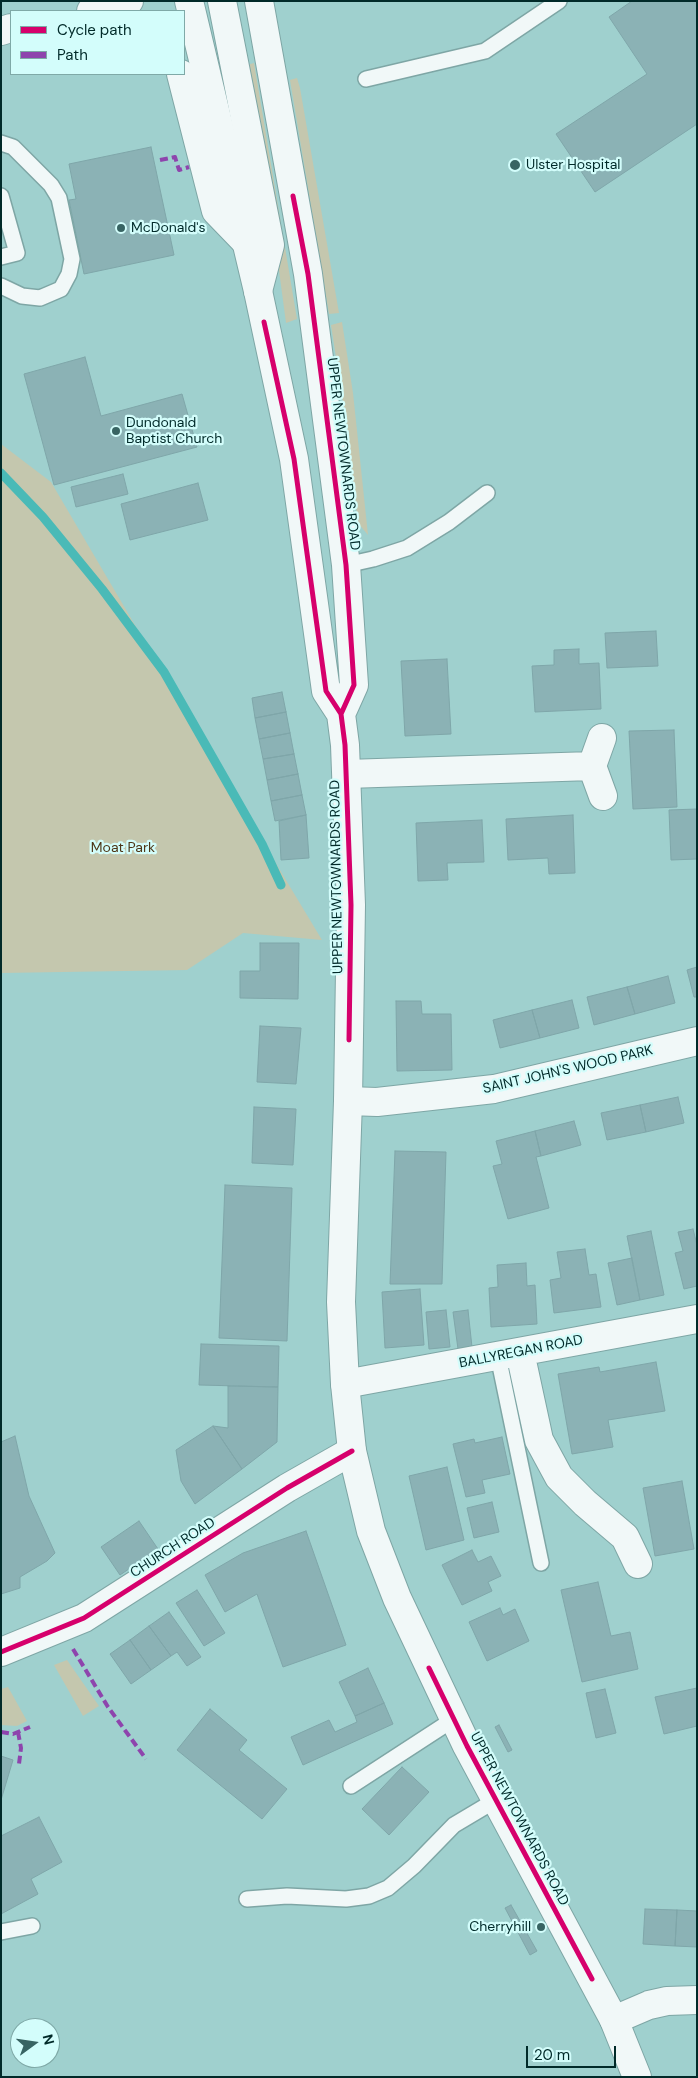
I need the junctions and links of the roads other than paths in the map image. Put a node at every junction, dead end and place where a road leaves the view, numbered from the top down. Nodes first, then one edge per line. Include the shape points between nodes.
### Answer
1 (129, 1) edge
2 (189, 1) edge
3 (222, 1) edge
4 (259, 1) edge
5 (559, 1) edge
6 (95, 10) edge
7 (181, 75) edge
8 (366, 79) dead end
9 (1, 143) edge
10 (1, 196) edge
11 (245, 241) junction
12 (1, 257) edge
13 (1, 286) edge
14 (258, 291) junction
15 (487, 493) dead end
16 (346, 565) junction
17 (341, 714) junction
18 (602, 738) dead end
19 (592, 766) junction
20 (347, 774) junction
21 (603, 796) dead end
22 (697, 1041) edge
23 (348, 1101) junction
24 (697, 1319) edge
25 (509, 1354) junction
26 (345, 1384) junction
27 (352, 1451) junction
28 (541, 1563) dead end
29 (638, 1564) dead end
30 (1, 1652) edge
31 (454, 1719) junction
32 (351, 1786) dead end
33 (496, 1800) junction
34 (247, 1899) dead end
35 (32, 1926) dead end
36 (1, 1932) edge
37 (697, 2000) edge
38 (614, 2020) junction
39 (638, 2077) edge

1 - 6 main road
2 - 11 main road, UPPER NEWTOWNARDS ROAD
3 - 14 main road via 270,245
4 - 16 main road, UPPER NEWTOWNARDS ROAD via 308,274
5 - 8 lane via 485,51
7 - 11 main road via 216,211
9 - 13 lane via 13,147 51,185 59,198 72,259 69,274 61,288 40,298 22,296
10 - 12 lane via 17,253
11 - 14 main road, UPPER NEWTOWNARDS ROAD
14 - 17 main road, UPPER NEWTOWNARDS ROAD via 294,459 326,691
15 - 16 lane via 407,548
16 - 17 main road, UPPER NEWTOWNARDS ROAD via 354,684
17 - 20 main road, UPPER NEWTOWNARDS ROAD
18 - 19 main road
19 - 20 main road
19 - 21 main road
20 - 23 main road, UPPER NEWTOWNARDS ROAD via 351,905
22 - 23 main road, SAINT JOHN'S WOOD PARK via 494,1089 378,1102
23 - 26 main road, UPPER NEWTOWNARDS ROAD via 341,1302
24 - 25 main road, BALLYREGAN ROAD
25 - 26 main road, BALLYREGAN ROAD
25 - 28 lane
25 - 29 main road via 539,1440 559,1477 625,1537
26 - 27 main road, UPPER NEWTOWNARDS ROAD
27 - 30 main road, CHURCH ROAD via 287,1488 84,1618
27 - 31 main road, UPPER NEWTOWNARDS ROAD via 377,1548
31 - 32 lane
31 - 33 main road, UPPER NEWTOWNARDS ROAD
33 - 34 lane via 454,1825 388,1888 369,1896
33 - 38 main road, UPPER NEWTOWNARDS ROAD
35 - 36 lane
37 - 38 main road via 649,2005
38 - 39 main road, UPPER NEWTOWNARDS ROAD

